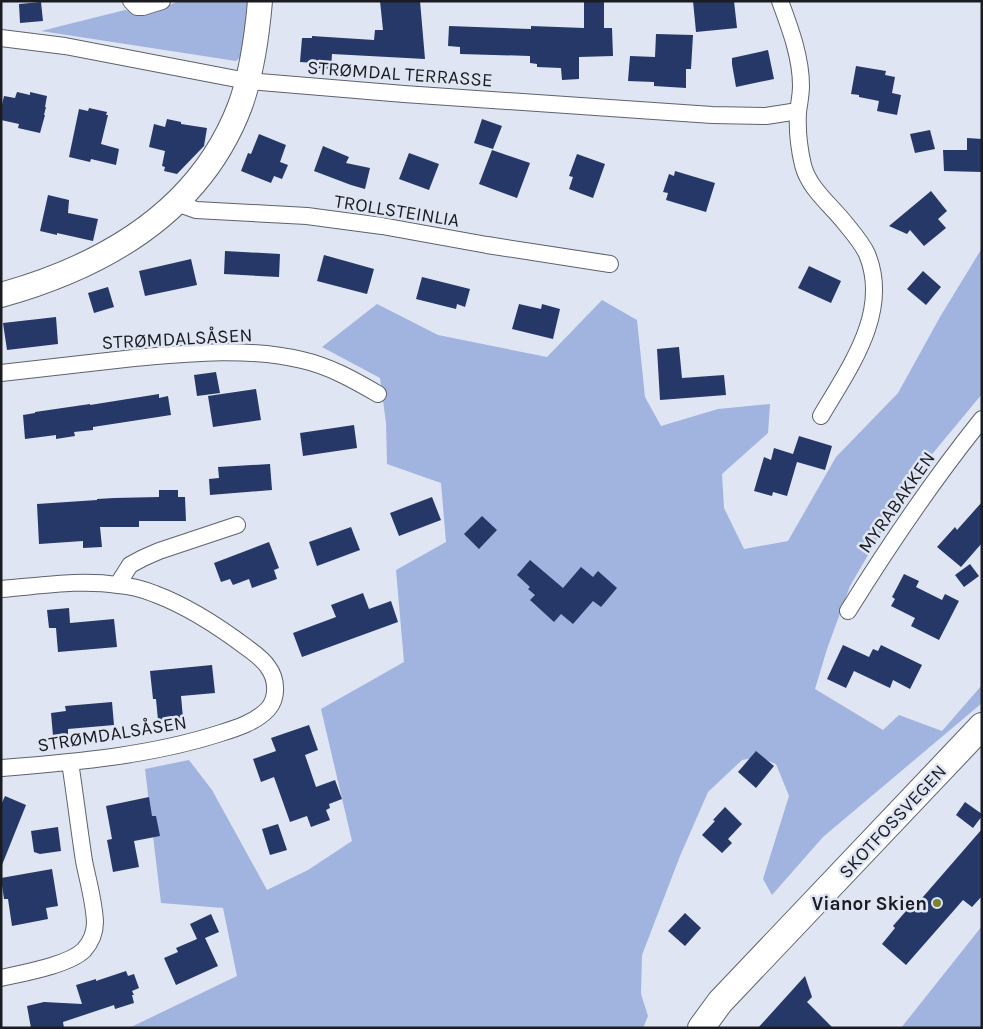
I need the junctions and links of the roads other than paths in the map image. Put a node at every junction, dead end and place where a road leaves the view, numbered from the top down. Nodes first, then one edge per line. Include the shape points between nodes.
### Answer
1 (130, 1) edge
2 (162, 1) edge
3 (260, 1) edge
4 (780, 1) edge
5 (1, 38) edge
6 (247, 81) junction
7 (798, 111) junction
8 (178, 202) junction
9 (610, 264) dead end
10 (1, 295) edge
11 (1, 373) edge
12 (378, 394) dead end
13 (822, 416) dead end
14 (982, 419) edge
15 (237, 525) dead end
16 (118, 584) junction
17 (1, 589) edge
18 (848, 612) dead end
19 (982, 726) edge
20 (70, 762) junction
21 (1, 768) edge
22 (1, 978) edge
23 (701, 1028) edge

1 - 2 street via 137,7 143,7
3 - 6 street
4 - 7 street via 800,71
5 - 6 street, STRØMDAL TERRASSE via 65,46
6 - 7 street, STRØMDAL TERRASSE via 729,116 766,116
6 - 8 street via 229,132 218,152
7 - 13 street via 798,135 810,182 866,252 874,281 874,301 866,334
8 - 9 street, TROLLSTEINLIA via 196,210 307,216
8 - 10 street via 144,230 112,250 48,280
11 - 12 street, STRØMDALSÅSEN via 168,355 255,353 326,367
14 - 18 street, MYRABAKKEN via 896,535
15 - 16 street via 142,558 130,565
16 - 17 street
16 - 20 street, STRØMDALSÅSEN via 155,594 236,639 268,667 273,677 275,696 268,709 258,717 203,739
19 - 23 main road, SKOTFOSSVEGEN via 720,1002
20 - 21 street, STRØMDALSÅSEN
20 - 22 street via 93,907 93,936 83,951 73,957

